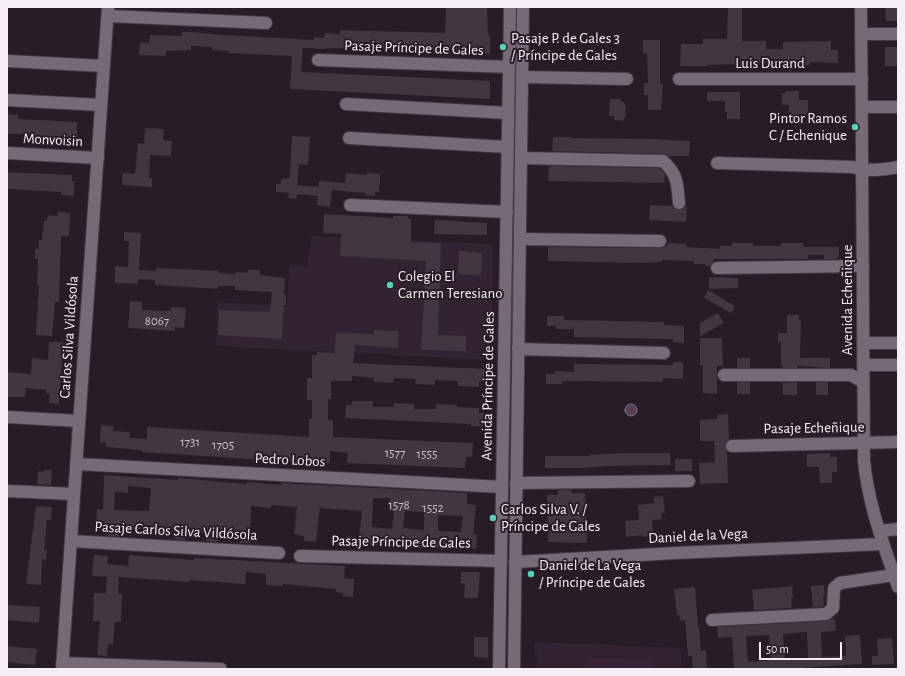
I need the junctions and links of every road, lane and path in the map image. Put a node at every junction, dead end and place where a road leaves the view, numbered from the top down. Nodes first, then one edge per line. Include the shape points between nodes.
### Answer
1 (510, 7) edge
2 (523, 7) edge
3 (861, 7) edge
4 (108, 12) edge
5 (266, 23) dead end
6 (861, 34) junction
7 (898, 34) edge
8 (318, 60) dead end
9 (7, 61) edge
10 (104, 66) junction
11 (509, 67) junction
12 (522, 77) junction
13 (627, 79) dead end
14 (679, 79) dead end
15 (862, 79) junction
16 (7, 100) edge
17 (346, 104) dead end
18 (101, 105) junction
19 (862, 107) junction
20 (898, 107) edge
21 (508, 113) junction
22 (349, 138) dead end
23 (508, 147) junction
24 (7, 153) edge
25 (98, 158) junction
26 (521, 158) junction
27 (717, 164) dead end
28 (898, 166) edge
29 (859, 167) junction
30 (679, 203) dead end
31 (350, 205) dead end
32 (507, 212) junction
33 (520, 239) junction
34 (660, 241) dead end
35 (863, 266) junction
36 (717, 268) dead end
37 (863, 343) junction
38 (898, 343) edge
39 (518, 349) junction
40 (664, 353) dead end
41 (898, 365) edge
42 (863, 367) junction
43 (724, 375) dead end
44 (851, 375) junction
45 (864, 382) junction
46 (7, 417) edge
47 (79, 421) junction
48 (898, 442) edge
49 (864, 443) junction
50 (732, 446) dead end
51 (77, 464) junction
52 (689, 481) dead end
53 (516, 483) junction
54 (502, 487) junction
55 (7, 491) edge
56 (74, 494) junction
57 (898, 529) edge
58 (879, 531) junction
59 (71, 541) junction
60 (883, 544) junction
61 (279, 553) dead end
62 (300, 556) dead end
63 (501, 561) junction
64 (515, 562) junction
65 (894, 575) junction
66 (898, 587) edge
67 (712, 620) dead end
68 (62, 666) edge
69 (221, 669) edge
70 (499, 669) edge
71 (514, 669) edge

1 - 11 street, Avenida Príncipe de Gales
2 - 12 street, Avenida Príncipe de Gales
3 - 6 street, Avenida Echeñique
4 - 5 street
4 - 10 street, Carlos Silva Vildósola
6 - 7 street
6 - 15 street, Avenida Echeñique
8 - 11 street, Pasaje Príncipe de Gales
9 - 10 street
10 - 18 street, Carlos Silva Vildósola
11 - 21 street, Avenida Príncipe de Gales
12 - 13 street
12 - 26 street, Avenida Príncipe de Gales
14 - 15 street, Luis Durand
15 - 19 street, Avenida Echeñique
16 - 18 street
17 - 21 street
18 - 25 street, Carlos Silva Vildósola
19 - 20 street
19 - 29 street, Avenida Echeñique
21 - 23 street, Avenida Príncipe de Gales
22 - 23 street
23 - 32 street, Avenida Príncipe de Gales
24 - 25 street, Monvoisin
25 - 47 street, Carlos Silva Vildósola
26 - 30 street via 663,161 672,169 676,179
26 - 33 street, Avenida Príncipe de Gales
27 - 29 street
28 - 29 street via 881,163
29 - 35 street, Avenida Echeñique
31 - 32 street
32 - 54 street, Avenida Príncipe de Gales
33 - 34 street
33 - 39 street, Avenida Príncipe de Gales
35 - 36 street
35 - 37 street, Avenida Echeñique
37 - 38 street
37 - 42 street, Avenida Echeñique
39 - 40 street
39 - 53 street, Avenida Príncipe de Gales
41 - 42 street
42 - 44 street
42 - 45 street, Avenida Echeñique
43 - 44 street
44 - 45 street
45 - 49 street, Avenida Echeñique
46 - 47 street
47 - 51 street, Carlos Silva Vildósola
48 - 49 street, Pasaje Echeñique
49 - 50 street, Pasaje Echeñique
49 - 58 street, Avenida Echeñique via 868,496
51 - 54 street, Pedro Lobos
51 - 56 street, Carlos Silva Vildósola
52 - 53 street
53 - 64 street, Avenida Príncipe de Gales
54 - 63 street, Avenida Príncipe de Gales
55 - 56 street
56 - 59 street, Carlos Silva Vildósola
57 - 58 street
58 - 60 street, Avenida Echeñique
59 - 61 street, Pasaje Carlos Silva Vildósola
59 - 68 street, Carlos Silva Vildósola
60 - 64 street, Daniel de la Vega
60 - 65 street, Avenida Echeñique
62 - 63 street, Pasaje Príncipe de Gales
63 - 70 street, Avenida Príncipe de Gales
64 - 71 street, Avenida Príncipe de Gales
65 - 66 street, Avenida Echeñique
65 - 67 street via 840,583 834,588 834,608 826,614
68 - 69 street

